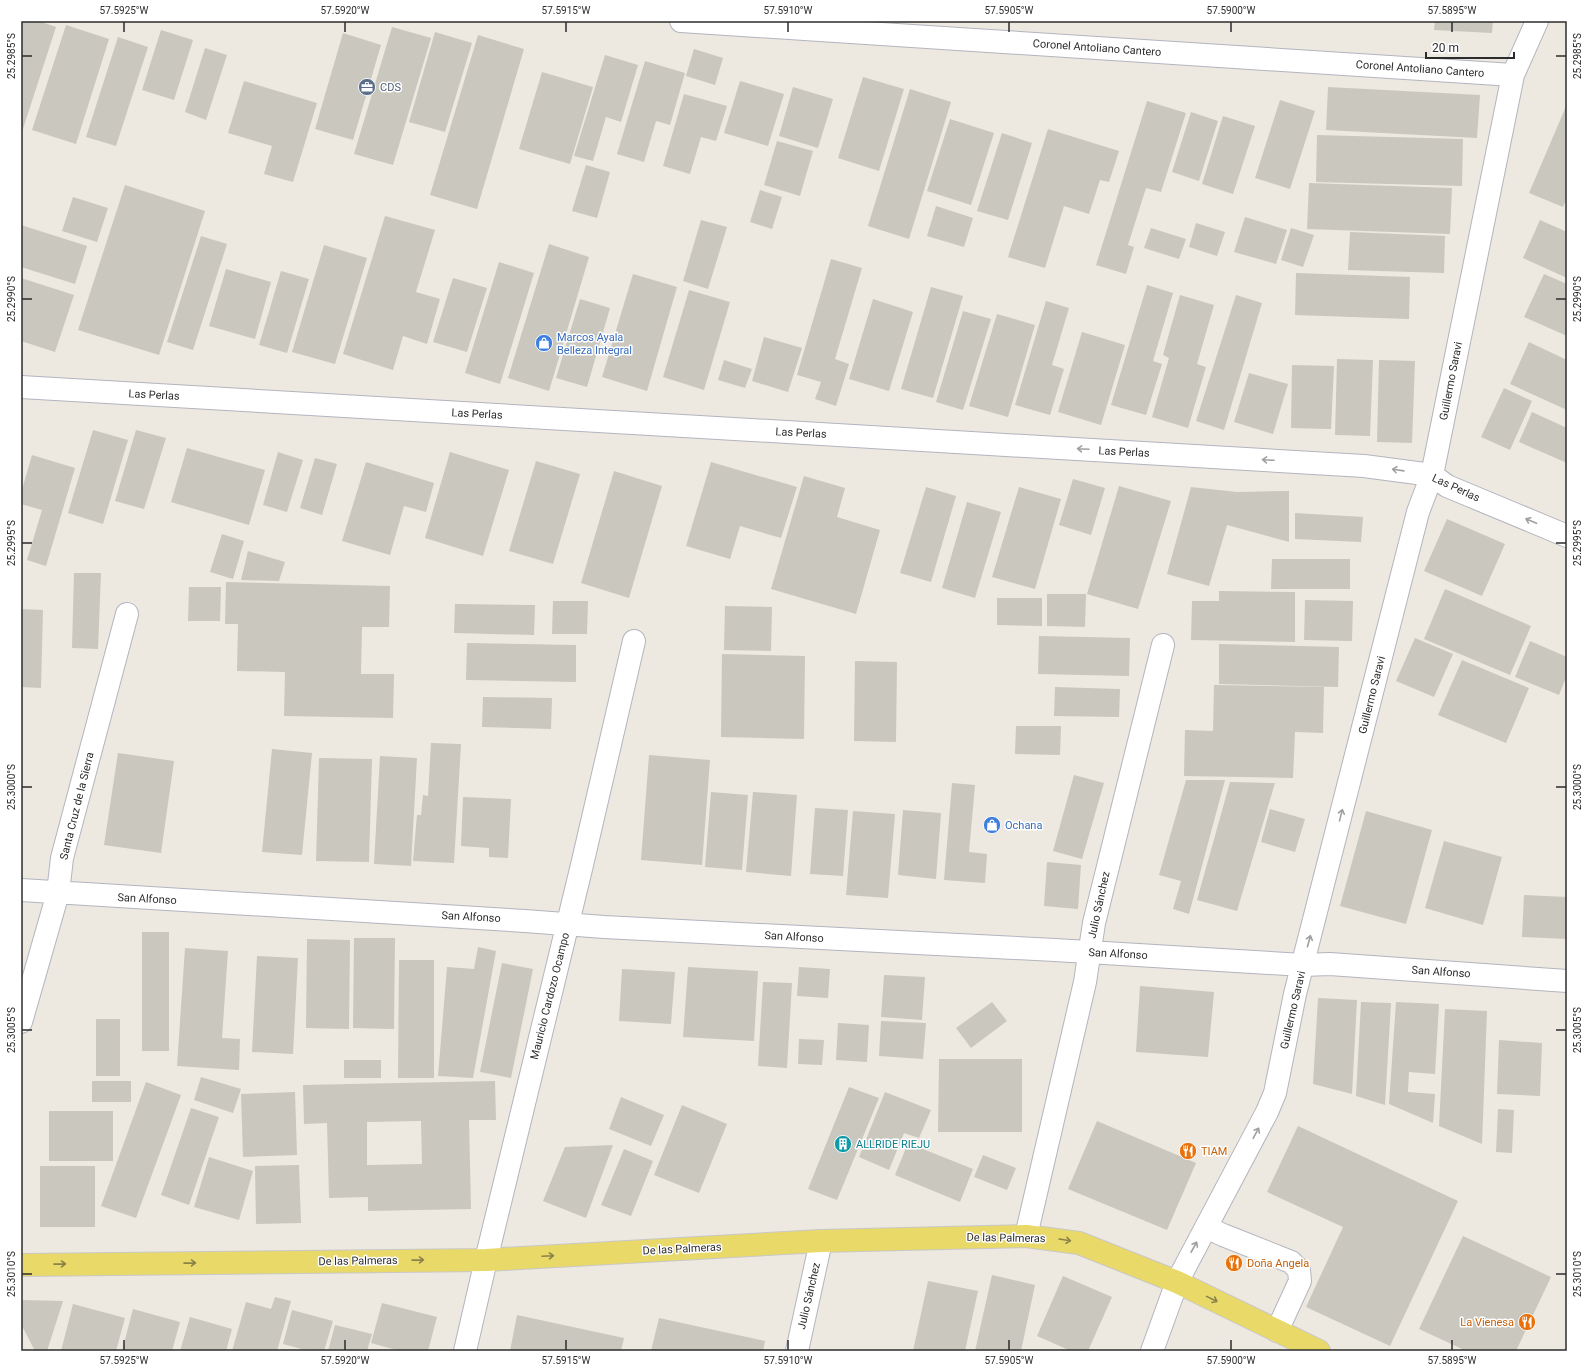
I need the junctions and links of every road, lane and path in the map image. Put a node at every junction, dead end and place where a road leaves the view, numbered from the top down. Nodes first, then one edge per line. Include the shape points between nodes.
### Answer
1 (681, 21) edge
2 (1537, 21) edge
3 (1513, 75) junction
4 (21, 387) edge
5 (1432, 475) junction
6 (1567, 536) edge
7 (127, 614) dead end
8 (634, 642) dead end
9 (1163, 645) dead end
10 (21, 890) edge
11 (58, 893) junction
12 (567, 924) junction
13 (1088, 952) junction
14 (1303, 965) junction
15 (1567, 981) edge
16 (21, 1022) edge
17 (1206, 1227) junction
18 (1026, 1236) junction
19 (821, 1241) junction
20 (486, 1260) junction
21 (21, 1265) edge
22 (1177, 1282) junction
23 (1277, 1331) junction
24 (466, 1351) edge
25 (797, 1351) edge
26 (1152, 1351) edge
27 (1319, 1351) edge

1 - 3 street, Coronel Antoliano Cantero
2 - 3 street, Guillermo Saravi
3 - 5 street, Guillermo Saravi
5 -> 4 street, Las Perlas via 1348,465
6 -> 5 street, Las Perlas via 1447,486
14 -> 5 street, Guillermo Saravi via 1418,512
7 - 11 street, Santa Cruz de la Sierra via 62,858
8 - 12 street, Mauricio Cardozo Ocampo
9 - 13 street, Julio Sánchez
10 - 11 street, San Alfonso
11 - 12 street, San Alfonso
11 - 16 street, Santa Cruz de la Sierra
12 - 13 street, San Alfonso
12 - 20 street, Mauricio Cardozo Ocampo
13 - 14 street, San Alfonso
13 - 18 street, Julio Sánchez via 1085,982
14 - 15 street, San Alfonso via 1330,964
17 -> 14 street, Guillermo Saravi via 1275,1093
22 -> 17 street, Guillermo Saravi
17 - 23 street via 1291,1262 1299,1270 1300,1281
18 - 19 main road, De las Palmeras
18 -> 22 main road, De las Palmeras via 1079,1243
20 -> 19 main road, De las Palmeras
19 - 25 street, Julio Sánchez
21 -> 20 main road, De las Palmeras
20 - 24 street, Mauricio Cardozo Ocampo
22 -> 23 main road, De las Palmeras
22 - 26 street, Guillermo Saravi
23 - 27 main road, De las Palmeras

